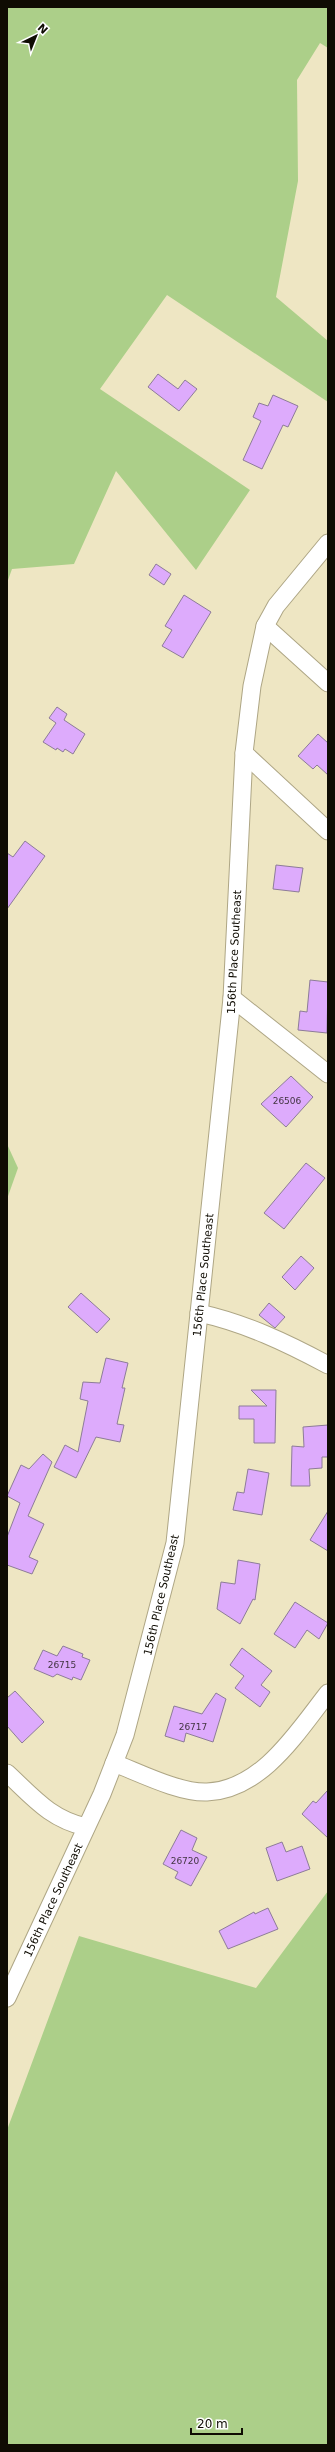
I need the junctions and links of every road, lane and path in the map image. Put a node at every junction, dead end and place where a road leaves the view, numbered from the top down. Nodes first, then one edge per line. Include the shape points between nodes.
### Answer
1 (328, 543) edge
2 (265, 626) junction
3 (328, 684) edge
4 (244, 753) junction
5 (328, 831) edge
6 (232, 998) junction
7 (328, 1074) edge
8 (199, 1313) junction
9 (328, 1365) edge
10 (328, 1693) edge
11 (114, 1763) junction
12 (7, 1772) edge
13 (86, 1827) junction
14 (7, 1998) edge

1 - 2 street, 156th Place Southeast via 276,606
2 - 3 street
2 - 4 street, 156th Place Southeast via 252,686
4 - 5 street
4 - 6 street, 156th Place Southeast
6 - 7 street
6 - 8 street, 156th Place Southeast
8 - 9 street via 228,1319
8 - 11 street, 156th Place Southeast via 175,1543 133,1705
10 - 11 street via 293,1738 271,1761 234,1786 206,1792 185,1789
11 - 13 street, 156th Place Southeast
12 - 13 street via 49,1812 67,1823
13 - 14 street, 156th Place Southeast

